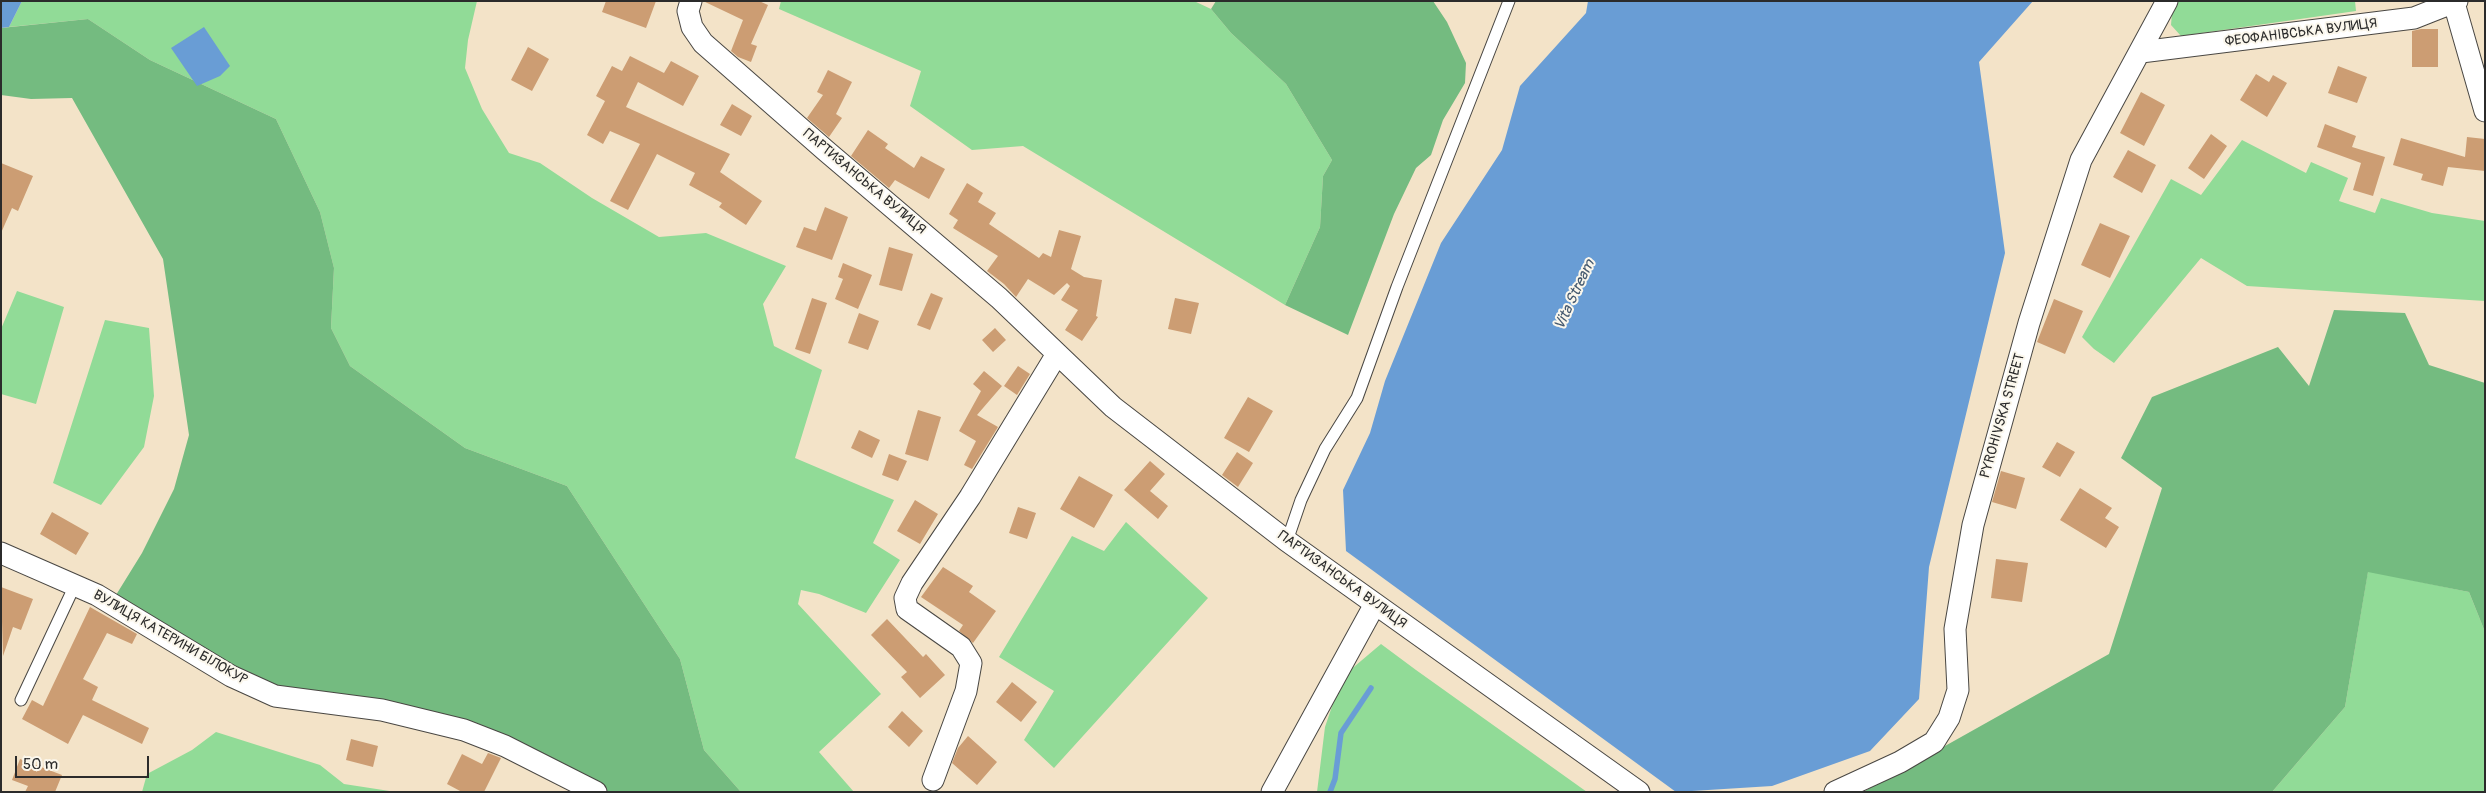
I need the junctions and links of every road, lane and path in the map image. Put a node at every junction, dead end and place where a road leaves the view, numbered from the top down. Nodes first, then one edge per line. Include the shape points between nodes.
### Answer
1 (692, 1) edge
2 (1509, 1) edge
3 (2167, 1) edge
4 (2456, 2) edge
5 (2141, 52) junction
6 (2485, 111) edge
7 (1057, 354) junction
8 (1286, 541) junction
9 (1, 553) edge
10 (75, 585) junction
11 (1376, 604) junction
12 (21, 700) dead end
13 (933, 780) dead end
14 (596, 792) edge
15 (1272, 792) edge
16 (1639, 792) edge
17 (1835, 792) edge

1 - 7 street, ПАРТИЗАНСЬКА ВУЛИЦЯ via 688,11 692,27 709,48 999,298
2 - 8 lane via 1397,287 1360,391 1325,449
3 - 5 street, PYROHIVSKA STREET
4 - 5 street, ФЕОФАНІВСЬКА ВУЛИЦЯ via 2414,18
4 - 6 street
5 - 17 street, PYROHIVSKA STREET via 2081,160 2029,323 1972,525 1955,629 1958,690 1949,718 1934,742 1900,762
7 - 8 street, ПАРТИЗАНСЬКА ВУЛИЦЯ via 1113,407
7 - 13 street via 970,496 912,582 906,598 907,609 961,647 971,663 966,691
8 - 11 street, ПАРТИЗАНСЬКА ВУЛИЦЯ
9 - 10 street, ВУЛИЦЯ КАТЕРИНИ БІЛОКУР
10 - 12 lane
10 - 14 street, ВУЛИЦЯ КАТЕРИНИ БІЛОКУР via 231,676 275,696 382,710 464,730 505,746
11 - 15 street
11 - 16 street, ПАРТИЗАНСЬКА ВУЛИЦЯ

